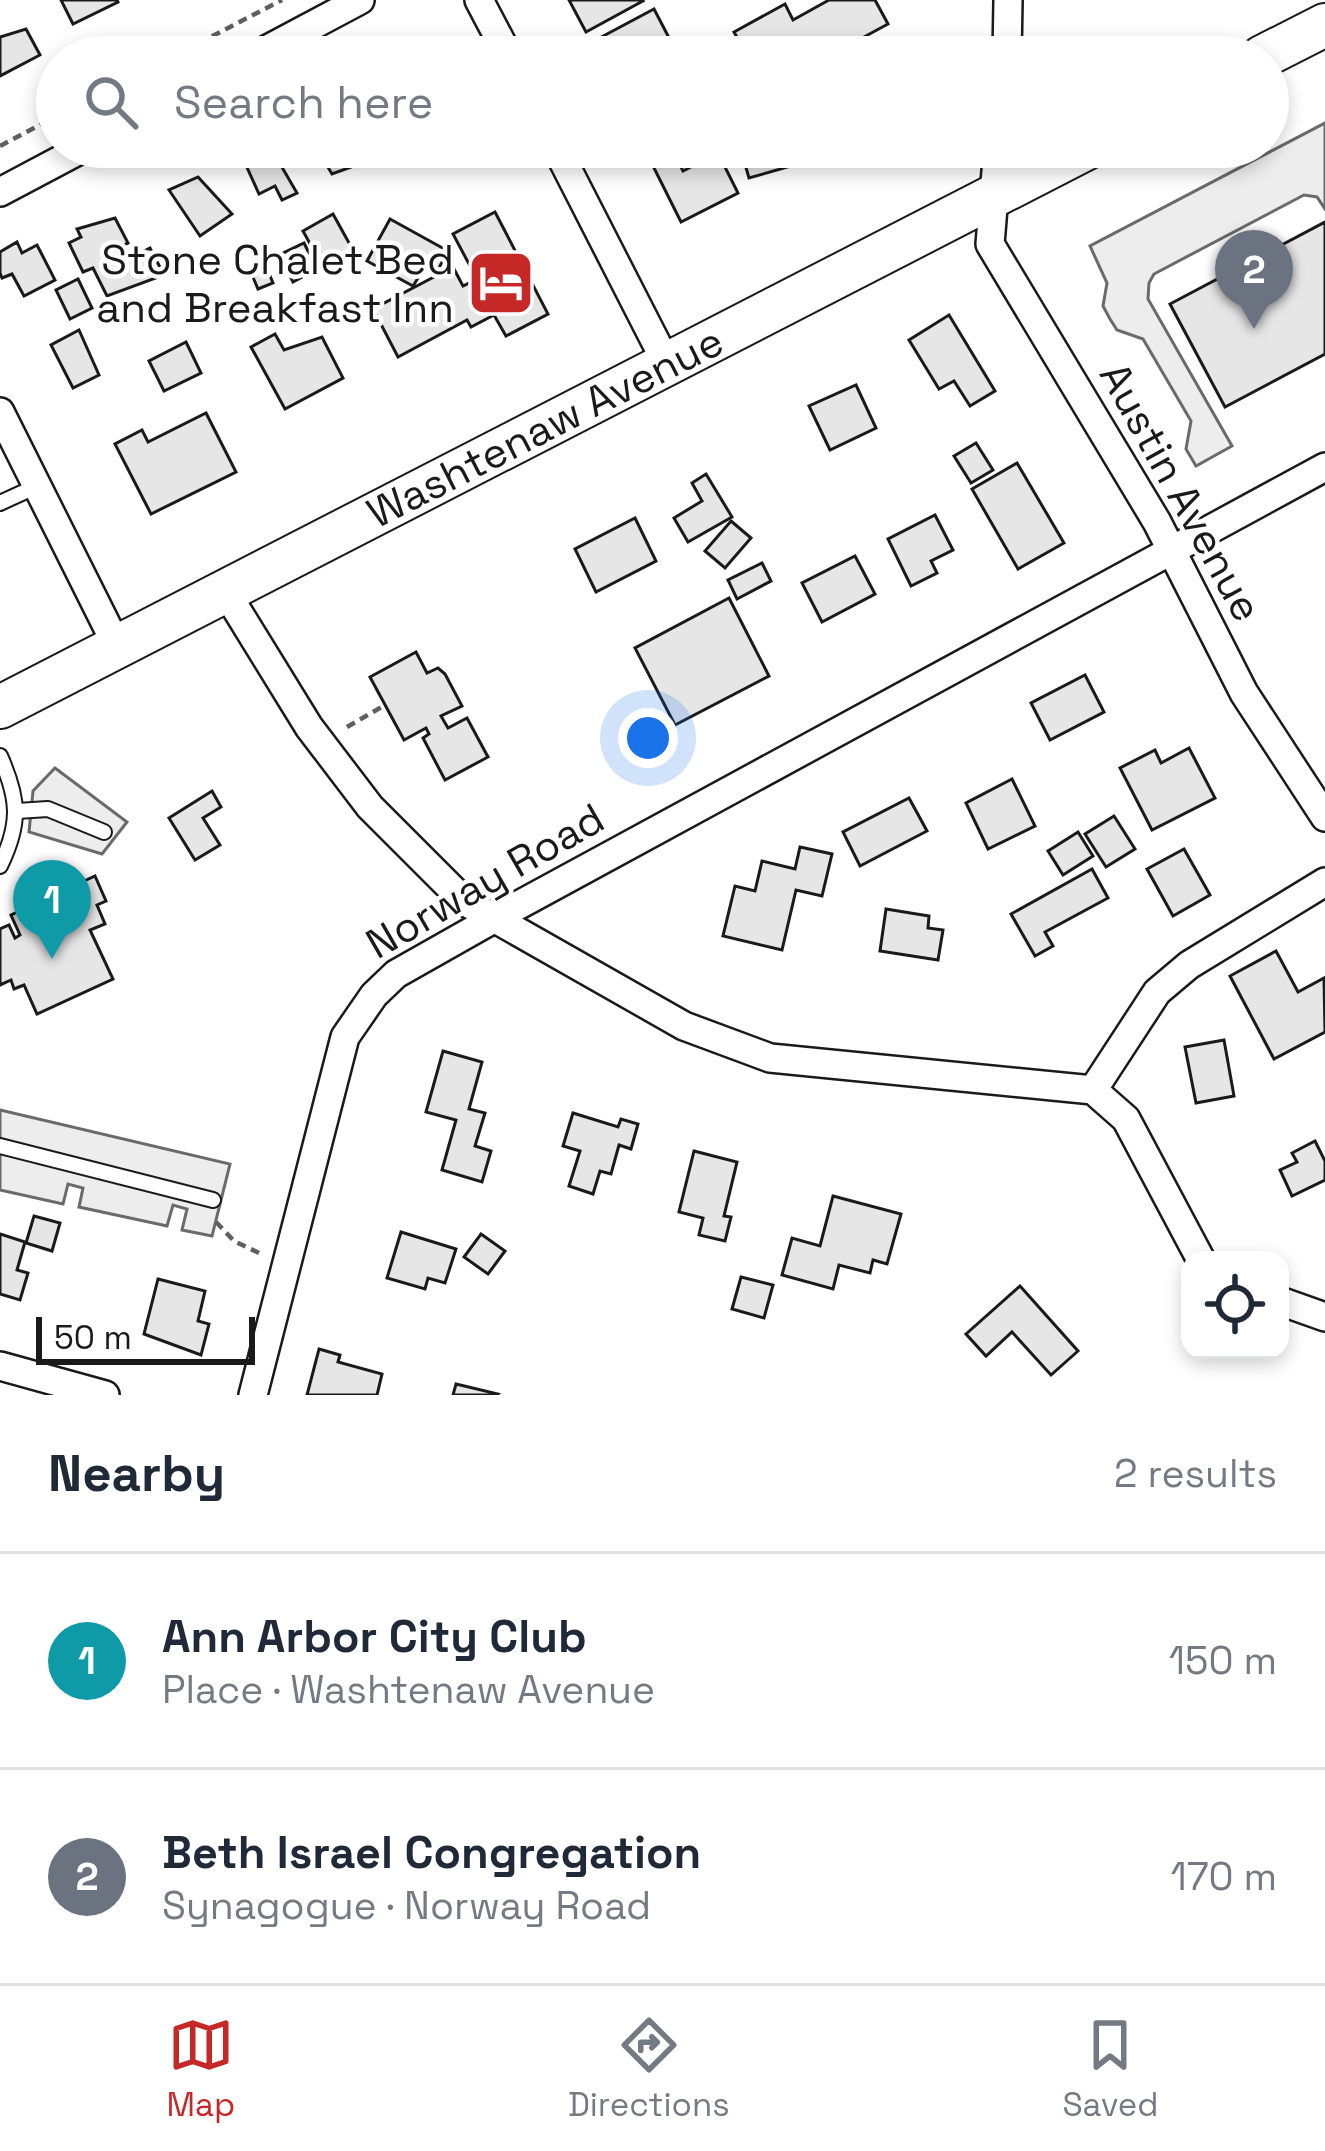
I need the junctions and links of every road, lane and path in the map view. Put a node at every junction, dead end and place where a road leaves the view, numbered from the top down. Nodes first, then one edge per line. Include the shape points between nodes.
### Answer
1 (282, 0) edge
2 (360, 0) edge
3 (479, 0) edge
4 (1008, 0) edge
5 (1325, 25) edge
6 (213, 36) edge
7 (292, 36) edge
8 (498, 36) edge
9 (1007, 36) edge
10 (1289, 43) edge
11 (36, 127) edge
12 (0, 146) edge
13 (45, 168) edge
14 (567, 168) edge
15 (995, 168) edge
16 (1049, 168) edge
17 (0, 192) edge
18 (991, 199) junction
19 (668, 366) junction
20 (0, 412) edge
21 (1325, 467) edge
22 (37, 486) junction
23 (0, 503) edge
24 (1173, 553) junction
25 (224, 590) junction
26 (117, 646) junction
27 (385, 705) dead end
28 (0, 707) edge
29 (337, 734) dead end
30 (0, 756) edge
31 (17, 811) junction
32 (1325, 817) edge
33 (104, 832) dead end
34 (0, 866) edge
35 (1325, 882) edge
36 (495, 919) junction
37 (1093, 1090) junction
38 (0, 1146) edge
39 (213, 1200) dead end
40 (215, 1222) dead end
41 (1196, 1251) edge
42 (288, 1262) junction
43 (1289, 1304) edge
44 (1325, 1317) edge
45 (0, 1366) edge
46 (105, 1395) edge
47 (254, 1395) edge

1 - 6 path
2 - 7 street
3 - 8 street
4 - 9 street
5 - 10 main road
11 - 12 path
13 - 17 street
14 - 19 street
15 - 18 street, Austin Avenue
16 - 18 main road, Washtenaw Avenue
18 - 19 main road, Washtenaw Avenue
18 - 24 street, Austin Avenue via 990,244
19 - 25 main road, Washtenaw Avenue
20 - 22 street
21 - 24 street, Norway Road
22 - 23 lane
22 - 26 street
24 - 32 street, Austin Avenue via 1244,693
24 - 36 street, Norway Road
25 - 26 main road, Washtenaw Avenue
25 - 36 street via 309,727 370,806 464,901
26 - 28 main road, Washtenaw Avenue
27 - 29 path
30 - 31 lane
31 - 33 lane via 48,809
31 - 34 lane
35 - 37 street via 1156,992
36 - 37 street via 684,1026 770,1058
36 - 42 street, Norway Road via 396,974 358,1015 345,1037
37 - 41 street via 1126,1119
38 - 39 lane
40 - 42 path via 248,1250
42 - 47 street, Norway Road
43 - 44 street
45 - 46 street

